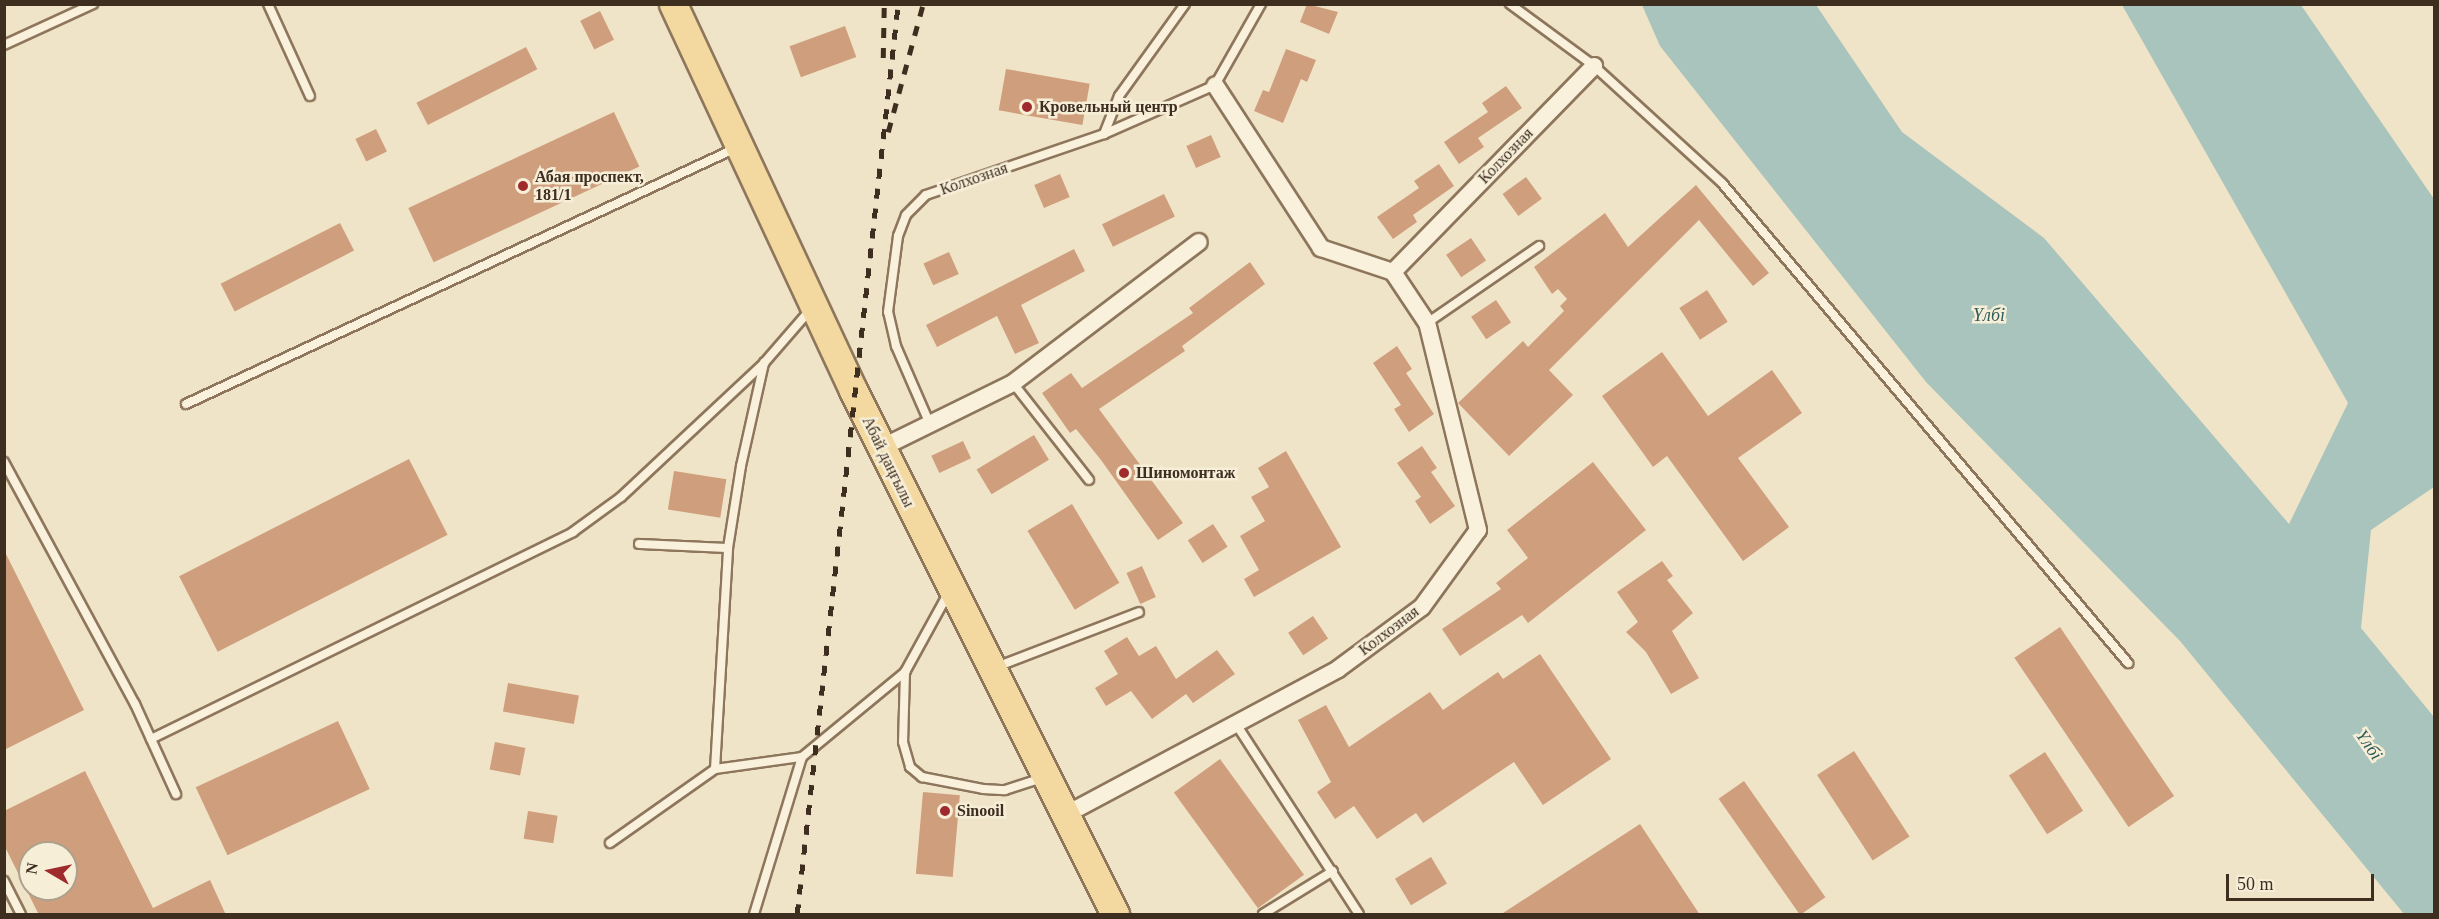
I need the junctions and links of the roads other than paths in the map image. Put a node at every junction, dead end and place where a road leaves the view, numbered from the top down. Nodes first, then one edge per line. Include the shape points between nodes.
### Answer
1 (93, 4) edge
2 (268, 4) edge
3 (673, 4) edge
4 (1185, 4) edge
5 (1261, 4) edge
6 (1510, 4) edge
7 (4, 45) edge
8 (1594, 66) junction
9 (1215, 85) junction
10 (310, 96) dead end
11 (1104, 134) junction
12 (740, 146) junction
13 (1199, 242) dead end
14 (1539, 246) dead end
15 (1394, 272) junction
16 (814, 305) junction
17 (1427, 323) junction
18 (764, 363) junction
19 (1013, 383) junction
20 (186, 404) dead end
21 (928, 422) junction
22 (881, 448) junction
23 (4, 462) edge
24 (1089, 480) dead end
25 (639, 544) dead end
26 (728, 548) junction
27 (950, 589) junction
28 (1139, 612) dead end
29 (2128, 663) dead end
30 (990, 669) junction
31 (905, 672) junction
32 (1236, 724) junction
33 (151, 739) junction
34 (802, 757) junction
35 (715, 769) junction
36 (1043, 778) junction
37 (176, 794) dead end
38 (1065, 815) junction
39 (610, 843) dead end
40 (1333, 871) junction
41 (4, 881) edge
42 (21, 915) edge
43 (754, 915) edge
44 (1115, 915) edge
45 (1263, 915) edge
46 (1359, 915) edge

1 - 7 lane
2 - 10 lane
3 - 12 main road, Абай даңғылы
4 - 11 lane via 1119,96
5 - 9 lane
6 - 8 lane
8 - 15 street, Колхозная
8 - 29 lane via 1722,183
9 - 11 lane, Колхозная
9 - 15 street via 1321,249
11 - 21 lane, Колхозная via 926,195 906,215 898,236 888,312 896,346
12 - 16 main road, Абай даңғылы
12 - 20 lane
13 - 19 street
14 - 17 lane
15 - 17 street, Колхозная
16 - 18 lane
16 - 22 main road, Абай даңғылы
17 - 32 street, Колхозная via 1478,530 1422,607 1338,669
18 - 26 lane
18 - 33 lane via 621,497 573,532
19 - 21 street
19 - 24 lane
21 - 22 street
22 - 27 main road, Абай даңғылы
23 - 33 lane
25 - 26 lane
26 - 35 lane
27 - 30 main road, Абай даңғылы
27 - 31 lane
28 - 30 lane
30 - 36 main road, Абай даңғылы
31 - 34 lane
31 - 36 lane via 903,742 910,767 922,777 1005,790
32 - 38 street, Колхозная
32 - 40 lane
33 - 37 lane
34 - 35 lane
34 - 43 lane
35 - 39 lane
36 - 38 main road, Абай даңғылы
38 - 44 main road, Абай даңғылы
40 - 45 lane
40 - 46 lane
41 - 42 lane

